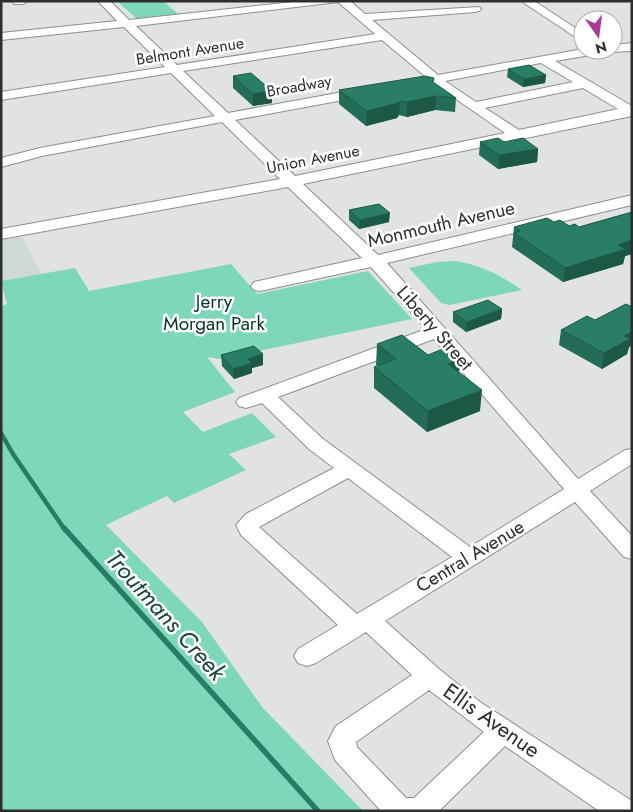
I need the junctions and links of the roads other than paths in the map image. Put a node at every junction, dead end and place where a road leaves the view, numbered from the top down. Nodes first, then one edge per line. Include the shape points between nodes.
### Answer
1 (23, 1) edge
2 (103, 1) edge
3 (334, 1) edge
4 (343, 1) edge
5 (526, 1) edge
6 (18, 2) edge
7 (475, 9) dead end
8 (363, 18) junction
9 (126, 24) junction
10 (573, 32) edge
11 (384, 36) junction
12 (1, 38) edge
13 (573, 54) edge
14 (543, 59) junction
15 (174, 70) junction
16 (435, 79) junction
17 (585, 84) junction
18 (1, 96) edge
19 (474, 106) junction
20 (631, 112) edge
21 (225, 118) junction
22 (517, 135) junction
23 (1, 163) edge
24 (293, 182) junction
25 (632, 200) edge
26 (1, 234) edge
27 (376, 261) junction
28 (260, 286) dead end
29 (438, 331) junction
30 (632, 455) edge
31 (348, 469) junction
32 (577, 490) junction
33 (632, 551) edge
34 (468, 557) junction
35 (362, 624) junction
36 (307, 656) dead end
37 (430, 676) junction
38 (504, 730) junction
39 (408, 811) edge
40 (412, 811) edge
41 (623, 811) edge

1 - 6 street
2 - 9 street, Liberty Street
3 - 9 street
4 - 8 street
5 - 10 street
7 - 8 street
8 - 11 street
9 - 12 street
9 - 15 street, Liberty Street
11 - 15 street, Belmont Avenue
11 - 16 street
13 - 14 street, Broadway
14 - 16 street, Broadway
14 - 17 street
15 - 18 street, Belmont Avenue
15 - 21 street, Liberty Street
16 - 19 street
16 - 21 street, Broadway
17 - 19 street
17 - 20 street
19 - 22 street
20 - 22 street, Union Avenue
21 - 23 street, Broadway via 40,152
21 - 24 street, Liberty Street
22 - 24 street, Union Avenue
24 - 26 street, Union Avenue
24 - 27 street, Liberty Street
25 - 27 street, Monmouth Avenue
27 - 28 street, Monmouth Avenue
27 - 29 street, Liberty Street
29 - 31 street via 256,399
29 - 32 street, Liberty Street
30 - 32 street, Central Avenue
31 - 34 street
31 - 35 street, Ellis Avenue via 247,524 249,530
32 - 33 street, Liberty Street
32 - 34 street, Central Avenue
34 - 35 street, Central Avenue
35 - 36 street, Central Avenue
35 - 37 street, Ellis Avenue
37 - 38 street, Ellis Avenue
37 - 39 street via 346,734 342,741 345,752 397,808
38 - 40 street via 423,808
38 - 41 street, Ellis Avenue

